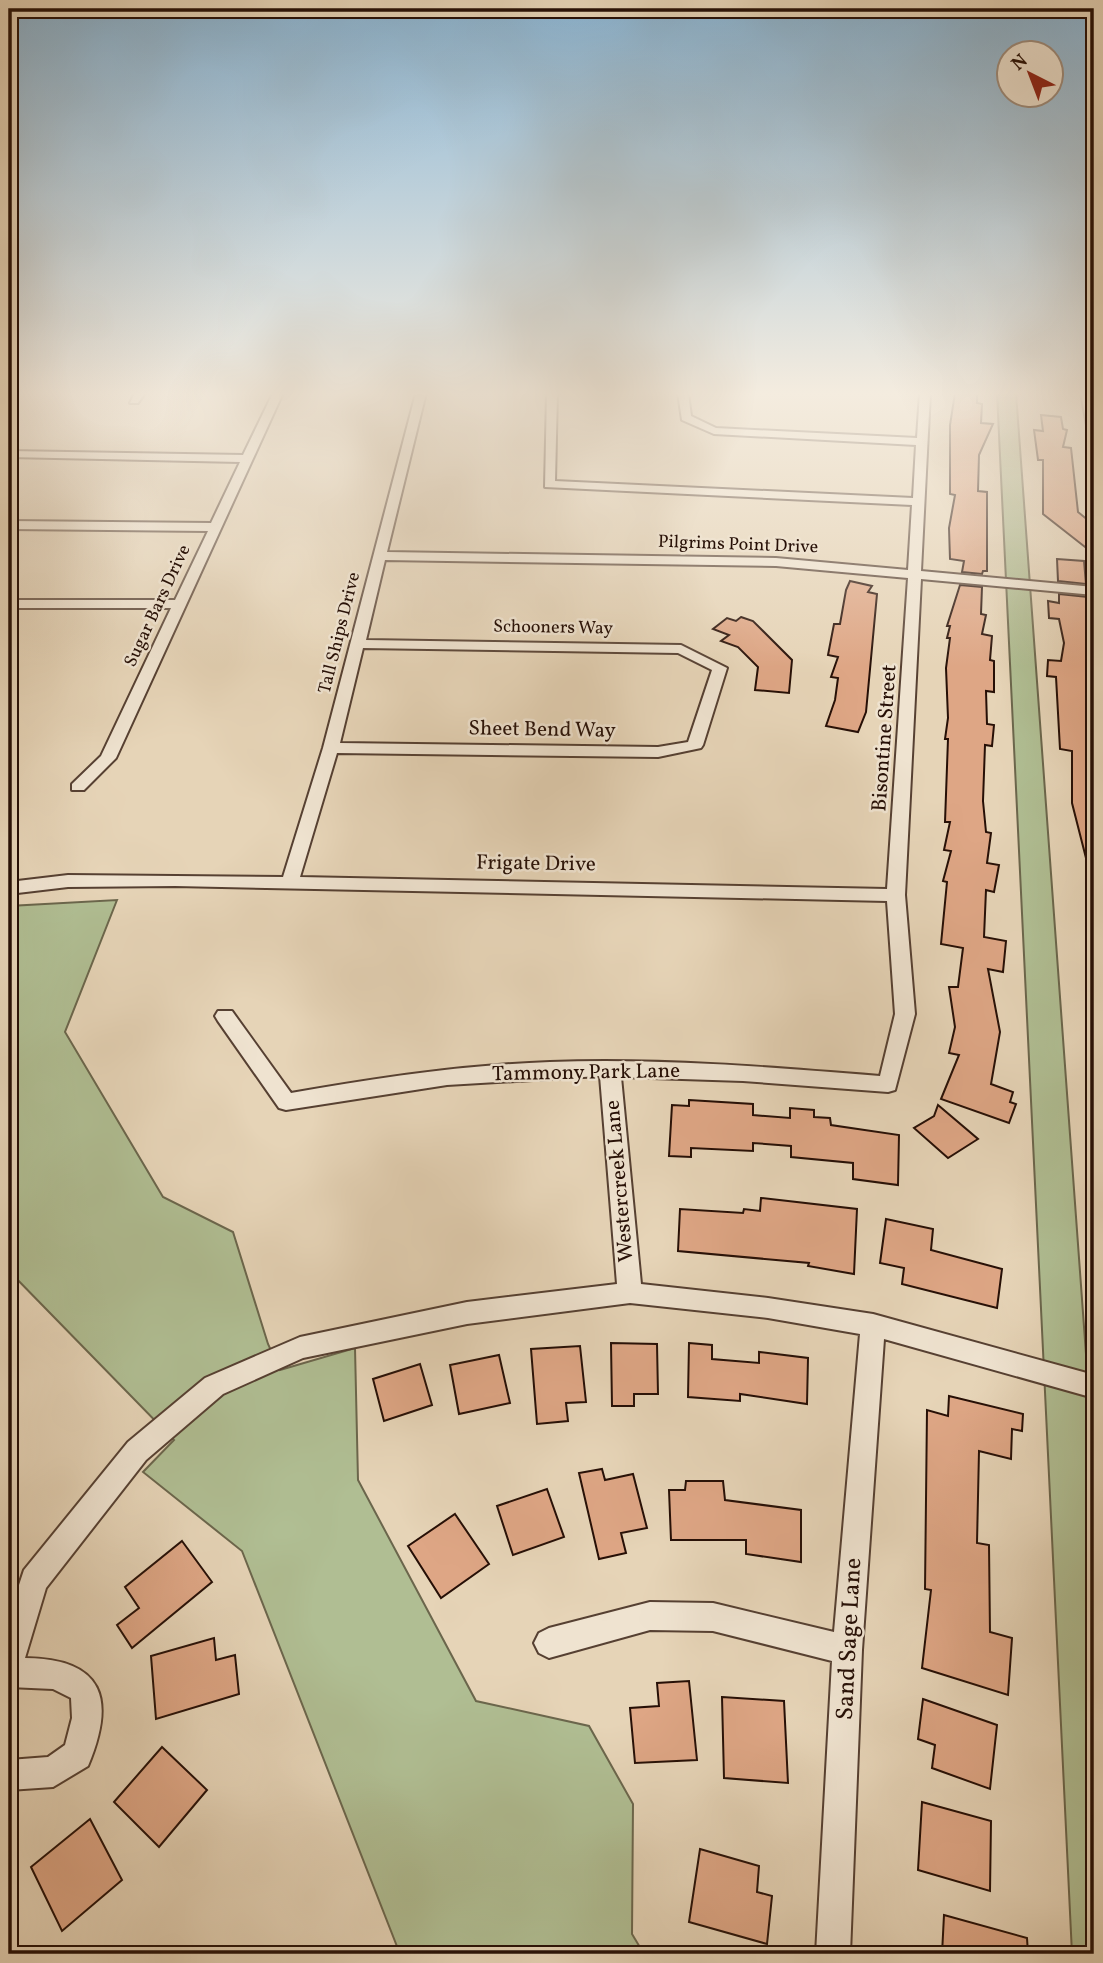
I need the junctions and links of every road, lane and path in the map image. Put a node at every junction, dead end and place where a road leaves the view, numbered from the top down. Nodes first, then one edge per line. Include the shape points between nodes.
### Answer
1 (235, 485) edge
2 (398, 485) edge
3 (562, 485) edge
4 (921, 485) edge
5 (920, 502) junction
6 (9, 525) edge
7 (216, 527) junction
8 (380, 556) junction
9 (917, 573) junction
10 (1094, 591) edge
11 (9, 604) edge
12 (181, 604) junction
13 (357, 644) junction
14 (712, 692) joint
15 (331, 748) junction
16 (78, 787) dead end
17 (290, 881) junction
18 (9, 888) edge
19 (896, 895) junction
20 (225, 1016) dead end
21 (610, 1070) junction
22 (888, 1084) joint
23 (630, 1293) junction
24 (873, 1325) junction
25 (1094, 1386) edge
26 (549, 1643) dead end
27 (848, 1650) junction
28 (9, 1661) edge
29 (9, 1672) edge
30 (9, 1775) edge
31 (833, 1954) edge

1 - 7 street, Sugar Bars Drive
2 - 8 street, Tall Ships Drive
3 - 5 street
4 - 5 street, Bisontine Street
5 - 9 street, Bisontine Street
6 - 7 street
7 - 12 street, Sugar Bars Drive
8 - 9 street, Pilgrims Point Drive via 776,562
8 - 13 street, Tall Ships Drive
9 - 10 street, Pilgrims Point Drive
9 - 19 street, Bisontine Street
11 - 12 street
12 - 16 street, Sugar Bars Drive via 108,758
13 - 14 street, Schooners Way via 681,649 720,668
13 - 15 street, Tall Ships Drive
14 - 15 street, Sheet Bend Way via 695,745 657,752
15 - 17 street, Tall Ships Drive
17 - 18 street, Frigate Drive via 68,881
17 - 19 street, Frigate Drive
19 - 22 street, Bisontine Street via 905,1014
20 - 21 street, Tammony Park Lane via 286,1102 394,1082 503,1072
21 - 22 street, Tammony Park Lane via 744,1072
21 - 23 street, Westercreek Lane
23 - 24 street
23 - 28 street via 467,1313 300,1348 214,1386 137,1451 34,1580
24 - 25 street
24 - 27 street, Sand Sage Lane
26 - 27 street via 650,1616 700,1617
27 - 31 street, Sand Sage Lane
29 - 30 street via 51,1673 78,1684 88,1698 77,1755 53,1772

